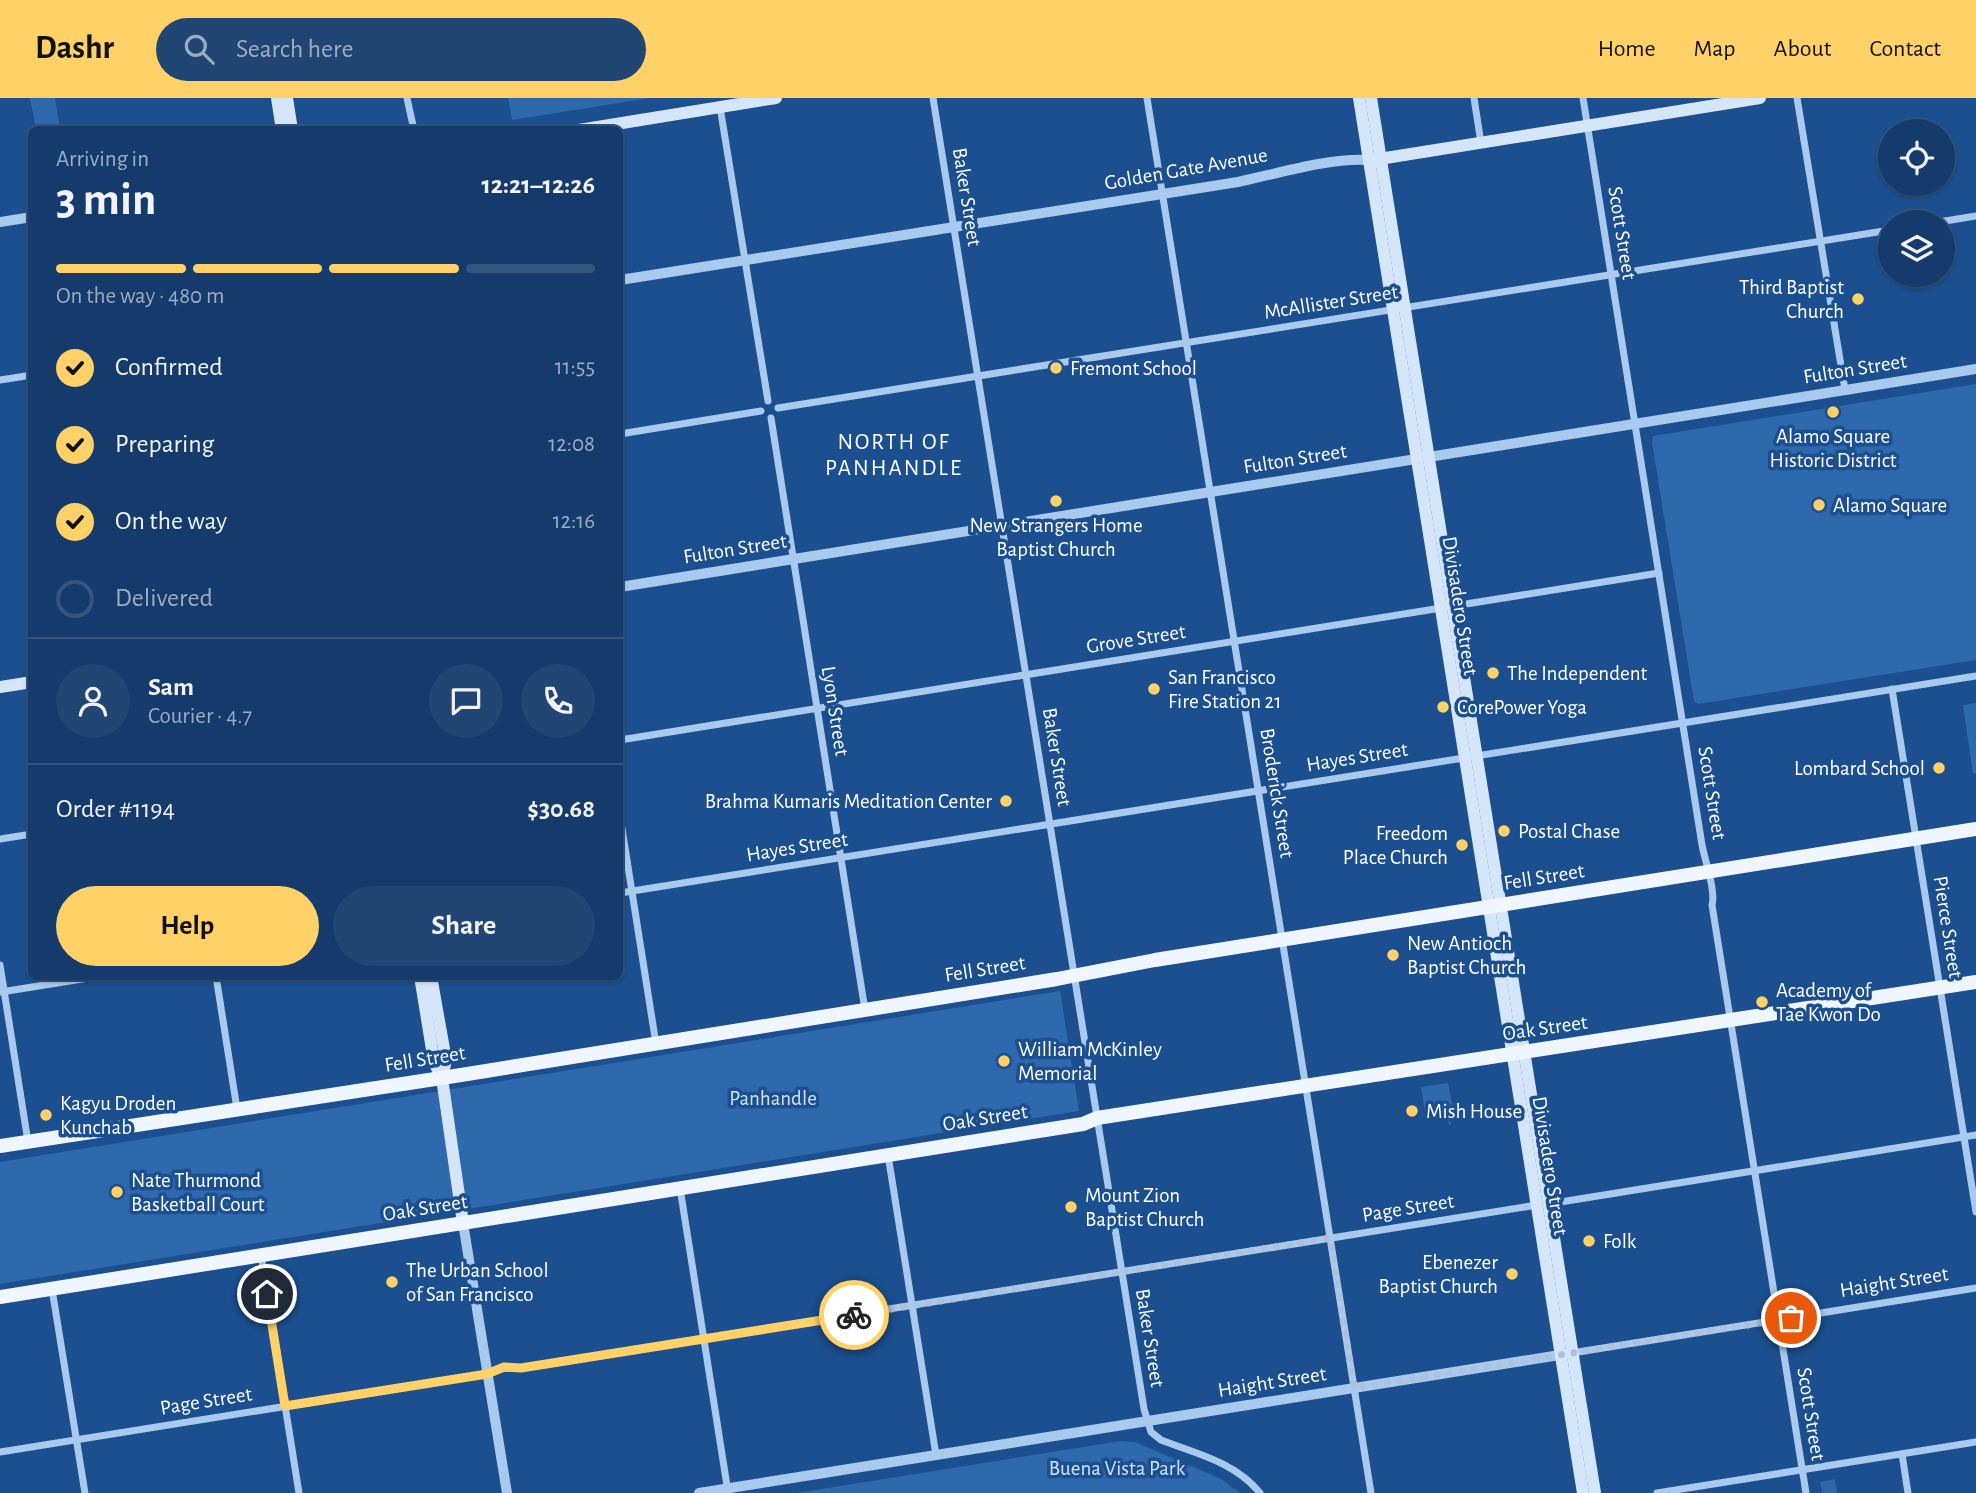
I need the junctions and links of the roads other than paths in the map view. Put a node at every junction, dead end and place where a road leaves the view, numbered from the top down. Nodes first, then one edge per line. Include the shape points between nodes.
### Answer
1 (277, 98) edge
2 (287, 98) edge
3 (407, 98) edge
4 (776, 98) edge
5 (933, 98) edge
6 (1147, 98) edge
7 (1359, 98) edge
8 (1371, 98) edge
9 (1474, 98) edge
10 (1583, 98) edge
11 (1760, 98) edge
12 (1797, 98) edge
13 (720, 107) junction
14 (1587, 125) junction
15 (281, 126) edge
16 (291, 126) edge
17 (413, 126) edge
18 (604, 126) edge
19 (1481, 143) junction
20 (1375, 160) junction
21 (1163, 194) junction
22 (1976, 216) edge
23 (28, 218) edge
24 (1955, 219) edge
25 (0, 222) edge
26 (954, 227) junction
27 (1878, 232) edge
28 (1820, 241) junction
29 (746, 260) junction
30 (1611, 274) junction
31 (623, 280) edge
32 (1399, 308) junction
33 (1187, 342) junction
34 (1976, 369) edge
35 (28, 376) edge
36 (977, 376) junction
37 (0, 380) edge
38 (1845, 390) junction
39 (768, 401) junction
40 (778, 408) junction
41 (761, 411) junction
42 (771, 418) junction
43 (1635, 424) junction
44 (623, 434) edge
45 (1423, 458) junction
46 (1210, 492) junction
47 (1002, 526) junction
48 (793, 559) junction
49 (1659, 573) junction
50 (623, 587) edge
51 (1447, 607) junction
52 (1235, 641) junction
53 (1026, 675) junction
54 (1976, 676) edge
55 (28, 683) edge
56 (0, 687) edge
57 (1892, 689) junction
58 (817, 708) junction
59 (1683, 723) junction
60 (623, 740) edge
61 (1471, 757) junction
62 (1259, 791) junction
63 (1050, 824) junction
64 (1976, 829) edge
65 (28, 835) edge
66 (623, 835) edge
67 (1916, 838) junction
68 (0, 839) edge
69 (841, 858) junction
70 (1707, 872) junction
71 (632, 891) junction
72 (623, 892) edge
73 (1495, 906) junction
74 (1283, 940) junction
75 (0, 965) edge
76 (1074, 975) junction
77 (76, 980) edge
78 (217, 980) edge
79 (421, 980) edge
80 (432, 980) edge
81 (1976, 982) edge
82 (1940, 988) junction
83 (2, 992) edge
84 (865, 1010) junction
85 (1731, 1021) junction
86 (656, 1044) junction
87 (1518, 1054) junction
88 (442, 1078) junction
89 (1307, 1086) junction
90 (237, 1109) junction
91 (1097, 1118) junction
92 (1976, 1135) edge
93 (1964, 1137) junction
94 (28, 1142) junction
95 (0, 1146) edge
96 (887, 1155) junction
97 (1755, 1170) junction
98 (680, 1188) junction
99 (1543, 1205) junction
100 (1976, 1212) edge
101 (463, 1223) junction
102 (1330, 1238) junction
103 (261, 1255) junction
104 (1122, 1272) junction
105 (1976, 1288) edge
106 (52, 1289) junction
107 (0, 1297) edge
108 (912, 1306) junction
109 (1779, 1320) junction
110 (704, 1339) junction
111 (1567, 1354) junction
112 (487, 1374) junction
113 (1354, 1388) junction
114 (285, 1406) junction
115 (1147, 1421) junction
116 (76, 1440) junction
117 (1976, 1442) edge
118 (0, 1452) edge
119 (1902, 1454) junction
120 (936, 1455) junction
121 (1803, 1470) junction
122 (770, 1487) edge
123 (728, 1491) edge
124 (85, 1493) edge
125 (299, 1493) edge
126 (507, 1493) edge
127 (699, 1493) edge
128 (1260, 1493) edge
129 (1371, 1493) edge
130 (1583, 1493) edge
131 (1595, 1493) edge
132 (1657, 1493) edge
133 (1806, 1493) edge
134 (1908, 1493) edge

1 - 15 main road
2 - 16 main road
3 - 17 street
4 - 13 main road
5 - 26 street, Baker Street
6 - 21 street, Broderick Street
7 - 20 main road, Divisadero Street
8 - 20 main road, Divisadero Street
9 - 19 street
10 - 14 street, Scott Street
11 - 14 main road, Golden Gate Avenue
12 - 28 street
13 - 18 main road
13 - 29 street
14 - 19 main road, Golden Gate Avenue
14 - 30 street, Scott Street
19 - 20 main road, Golden Gate Avenue
20 - 21 street, Golden Gate Avenue via 1307,167
20 - 32 main road, Divisadero Street
21 - 26 street, Golden Gate Avenue
21 - 33 street, Broderick Street
22 - 24 street
23 - 25 street
26 - 29 street, Golden Gate Avenue
26 - 36 street, Baker Street
27 - 28 street, McAllister Street
28 - 30 street, McAllister Street
28 - 38 street
29 - 31 street, Golden Gate Avenue
29 - 39 street
30 - 32 street, McAllister Street
30 - 43 street, Scott Street
32 - 33 street, McAllister Street
32 - 45 main road, Divisadero Street
33 - 36 street, McAllister Street
33 - 46 street, Broderick Street
34 - 38 street, Fulton Street
35 - 37 street
36 - 40 street, McAllister Street
36 - 47 street, Baker Street
38 - 43 street, Fulton Street
39 - 40 street
39 - 41 street
40 - 42 street
41 - 42 street
41 - 44 street
42 - 48 street, Lyon Street
43 - 45 street, Fulton Street
43 - 49 street, Scott Street
45 - 46 street, Fulton Street
45 - 51 main road, Divisadero Street
46 - 47 street, Fulton Street
46 - 52 street, Broderick Street
47 - 48 street, Fulton Street
47 - 53 street, Baker Street
48 - 50 street, Fulton Street
48 - 58 street, Lyon Street
49 - 51 street, Grove Street
49 - 59 street, Scott Street
51 - 52 street, Grove Street
51 - 61 main road, Divisadero Street
52 - 53 street, Grove Street
52 - 62 street, Broderick Street
53 - 58 street, Grove Street
53 - 63 street, Baker Street
54 - 57 street, Hayes Street
55 - 56 main road
57 - 59 street, Hayes Street
57 - 67 street, Pierce Street
58 - 60 street, Grove Street
58 - 69 street, Lyon Street
59 - 61 street, Hayes Street
59 - 70 street, Scott Street
61 - 62 street, Hayes Street
61 - 73 main road, Divisadero Street
62 - 63 street, Hayes Street
62 - 74 street, Broderick Street
63 - 69 street, Hayes Street
63 - 76 street, Baker Street
64 - 67 main road, Fell Street
65 - 68 street
66 - 71 street
67 - 70 main road, Fell Street
67 - 82 street, Pierce Street
69 - 71 street, Hayes Street
69 - 84 street, Lyon Street
70 - 73 main road, Fell Street
70 - 85 street, Scott Street
71 - 72 street, Hayes Street
71 - 86 street
73 - 74 main road, Fell Street
73 - 87 main road, Divisadero Street
74 - 76 main road, Fell Street
74 - 89 street, Broderick Street
75 - 83 street
76 - 84 main road, Fell Street
76 - 91 street, Baker Street
77 - 83 street
78 - 90 street
79 - 88 main road via 434,1062
80 - 88 main road via 446,1060
81 - 82 main road, Oak Street
82 - 85 main road, Oak Street
82 - 93 street, Pierce Street
83 - 94 street
84 - 86 main road, Fell Street
85 - 87 main road, Oak Street
85 - 97 street, Scott Street
86 - 88 main road, Fell Street
87 - 89 main road, Oak Street
87 - 99 main road, Divisadero Street
88 - 90 main road, Fell Street
88 - 101 main road
89 - 91 main road, Oak Street
89 - 102 street, Broderick Street
90 - 94 main road, Fell Street
91 - 96 main road, Oak Street
91 - 104 street, Baker Street
92 - 93 street, Page Street
93 - 97 street, Page Street
93 - 100 street, Pierce Street
94 - 95 main road, Fell Street
96 - 98 main road, Oak Street
96 - 108 street
97 - 99 street, Page Street
97 - 109 street, Scott Street
98 - 101 main road, Oak Street
98 - 110 street
99 - 102 street, Page Street
99 - 111 main road, Divisadero Street
101 - 103 main road, Oak Street
101 - 112 street
102 - 104 street, Page Street
102 - 113 street, Broderick Street
103 - 106 main road, Oak Street
103 - 114 street
104 - 108 street, Page Street
104 - 115 street, Baker Street
105 - 109 street, Haight Street
106 - 107 main road, Oak Street
106 - 116 street
108 - 110 street, Page Street
108 - 120 street
109 - 111 street, Haight Street
109 - 121 street, Scott Street
110 - 112 street, Page Street via 504,1367
110 - 123 street
111 - 113 street, Haight Street
111 - 130 main road, Divisadero Street
111 - 131 main road, Divisadero Street
112 - 114 street, Page Street
112 - 126 street
113 - 115 street, Haight Street
113 - 129 street, Broderick Street
114 - 116 street, Page Street
114 - 125 street
115 - 120 street, Haight Street
115 - 128 street via 1161,1440 1236,1470
116 - 118 street, Page Street
116 - 124 street
117 - 119 street
119 - 121 street
119 - 134 street
120 - 122 street, Haight Street
121 - 132 street
121 - 133 street, Scott Street
122 - 123 street, Haight Street
123 - 127 street, Haight Street

